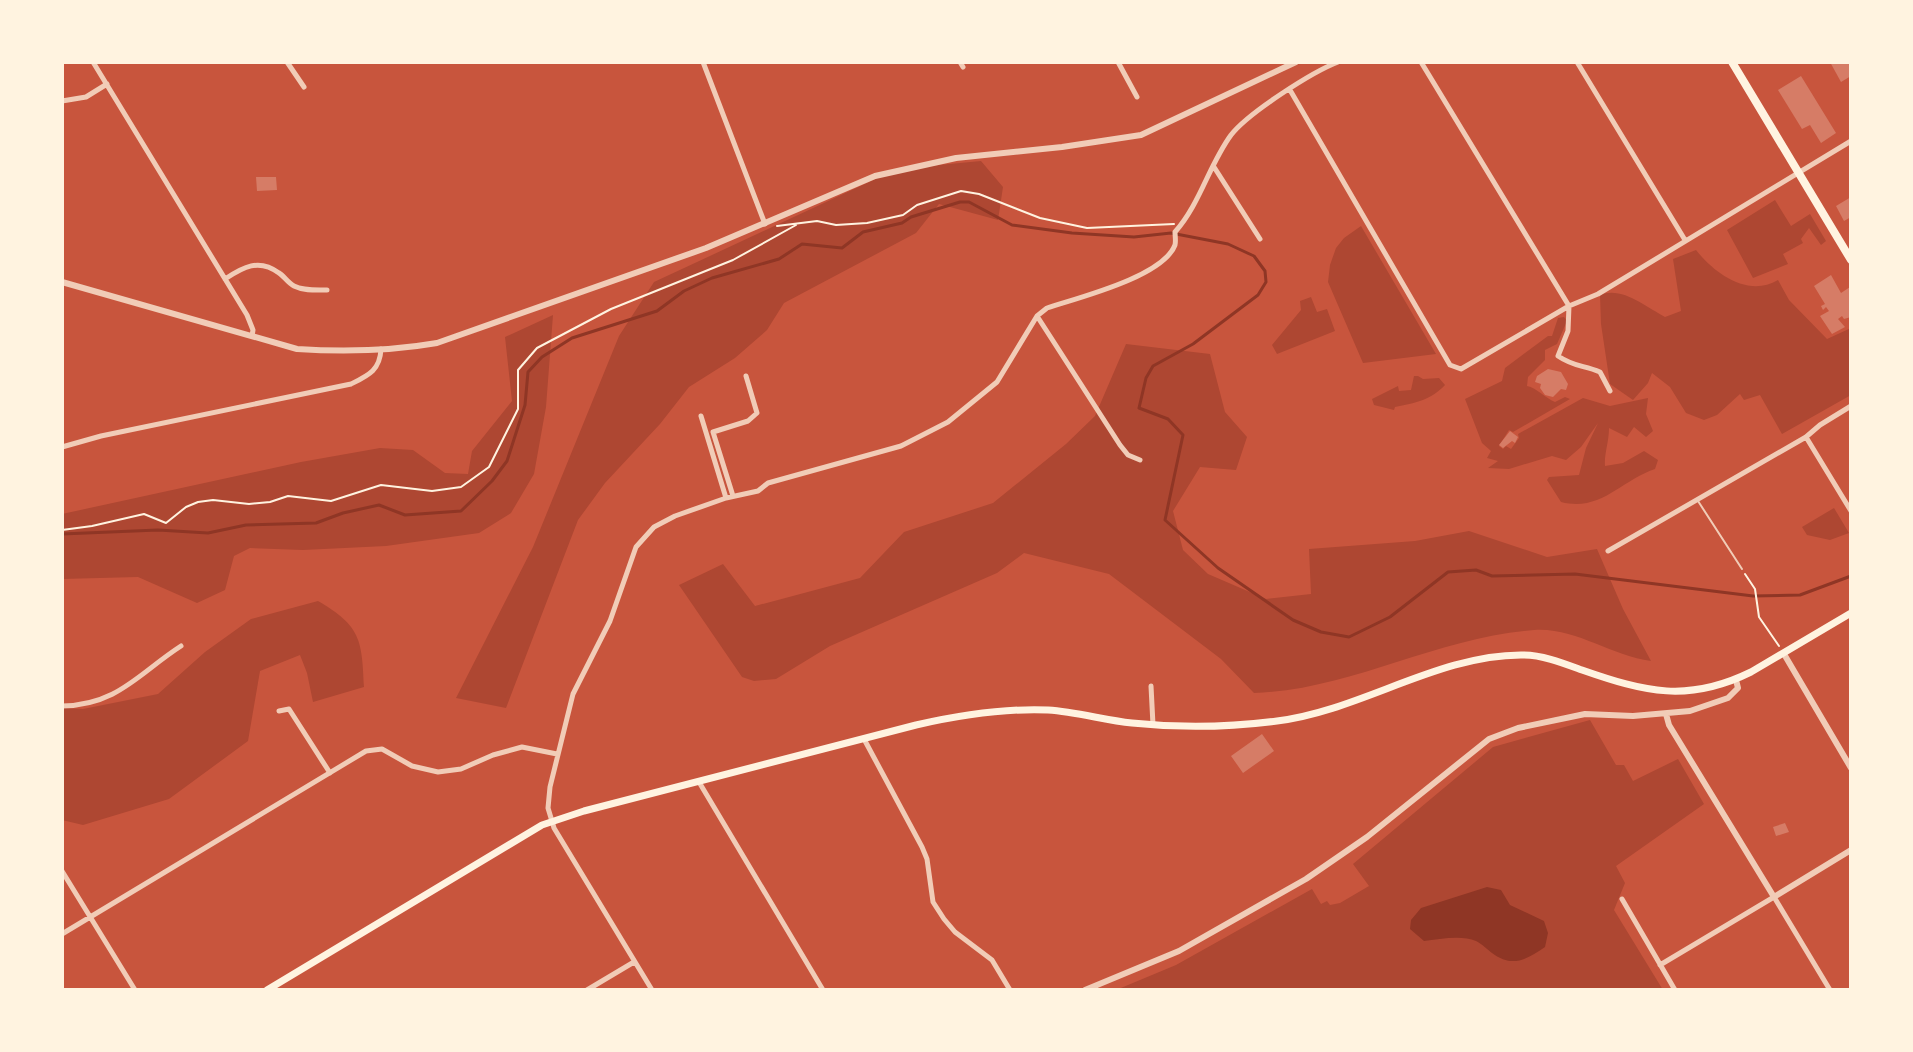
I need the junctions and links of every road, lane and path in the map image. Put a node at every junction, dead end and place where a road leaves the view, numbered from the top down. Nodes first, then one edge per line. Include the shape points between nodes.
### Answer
1 (105, 62) edge
2 (287, 62) edge
3 (703, 62) edge
4 (1118, 62) edge
5 (1296, 62) edge
6 (1421, 62) edge
7 (1577, 62) edge
8 (1732, 62) edge
9 (1334, 63) edge
10 (95, 65) edge
11 (107, 84) junction
12 (304, 87) dead end
13 (1290, 90) junction
14 (1137, 97) dead end
15 (62, 101) edge
16 (1851, 141) edge
17 (1214, 166) junction
18 (1798, 172) junction
19 (765, 224) junction
20 (796, 225) junction
21 (1181, 226) junction
22 (1260, 239) dead end
23 (1685, 240) junction
24 (1851, 260) edge
25 (225, 279) junction
26 (62, 282) edge
27 (327, 290) dead end
28 (1569, 306) junction
29 (1037, 316) junction
30 (252, 336) junction
31 (381, 349) junction
32 (746, 376) dead end
33 (1610, 391) dead end
34 (1851, 406) edge
35 (701, 416) dead end
36 (1806, 437) junction
37 (62, 447) edge
38 (1140, 460) dead end
39 (729, 497) junction
40 (1697, 500) junction
41 (1851, 511) edge
42 (62, 530) edge
43 (1608, 551) dead end
44 (1742, 569) joint
45 (1851, 613) edge
46 (181, 646) dead end
47 (1784, 654) junction
48 (1736, 680) junction
49 (1151, 686) dead end
50 (62, 706) edge
51 (279, 711) dead end
52 (1666, 714) junction
53 (1153, 725) junction
54 (864, 739) junction
55 (557, 754) junction
56 (1851, 768) edge
57 (330, 773) junction
58 (699, 782) junction
59 (551, 821) junction
60 (1851, 850) edge
61 (62, 871) edge
62 (1774, 897) junction
63 (1622, 899) dead end
64 (91, 916) junction
65 (62, 934) edge
66 (634, 961) junction
67 (1660, 965) junction
68 (135, 990) edge
69 (267, 990) edge
70 (587, 990) edge
71 (652, 990) edge
72 (823, 990) edge
73 (1010, 990) edge
74 (1085, 990) edge
75 (1675, 990) edge
76 (1830, 990) edge

1 - 10 street
2 - 12 street
3 - 19 street
4 - 14 street
5 - 19 street via 1141,135 896,169
6 - 28 street
7 - 23 street
8 - 18 main road
9 - 13 street
10 - 11 street
11 - 15 street via 86,97
11 - 25 street
13 - 17 street via 1239,126
13 - 28 street via 1450,365 1461,369
16 - 18 street
17 - 21 street
17 - 22 street
18 - 23 street
18 - 24 main road
19 - 20 path
19 - 31 street via 437,343
20 - 21 path via 867,223 903,215 961,191 1087,228
20 - 42 path via 733,260 611,309 537,348 518,370 518,409 489,467 461,487 432,491 381,485 331,501 288,496 249,504 198,502 166,523 144,514
21 - 29 street via 1175,245 1145,274
23 - 28 street
25 - 27 street via 261,264 293,286
25 - 30 street via 247,315
26 - 30 street
28 - 33 street via 1568,331 1558,356 1572,366 1600,372
29 - 38 street via 1123,450
29 - 39 street via 997,382 948,422 901,446
30 - 31 street via 297,349
31 - 37 street via 374,371 351,384
32 - 39 street via 757,413 713,432
34 - 36 street
35 - 39 street
36 - 40 street
36 - 41 street
39 - 55 street via 654,527 636,547 610,621 573,694
40 - 43 street
40 - 44 lane
44 - 47 path via 1755,589 1763,625
45 - 47 main road
46 - 50 street via 118,691
47 - 48 main road
47 - 56 street
48 - 52 street via 1738,688 1728,698
48 - 53 main road via 1668,692 1522,655 1471,662 1293,719
49 - 53 street
51 - 57 street via 289,709
52 - 62 street
52 - 74 street via 1585,714 1489,739 1306,879 1179,951
53 - 54 main road via 1072,712 1006,710
54 - 58 main road
54 - 73 street via 922,847 933,902 955,932 992,960
55 - 57 street via 522,747 438,772 375,748
55 - 59 street via 548,798
57 - 64 street
58 - 59 main road
58 - 72 street
59 - 66 street
59 - 69 main road
60 - 62 street
61 - 64 street
62 - 67 street
62 - 76 street
63 - 67 street
64 - 65 street
64 - 68 street
66 - 70 street
66 - 71 street
67 - 75 street

